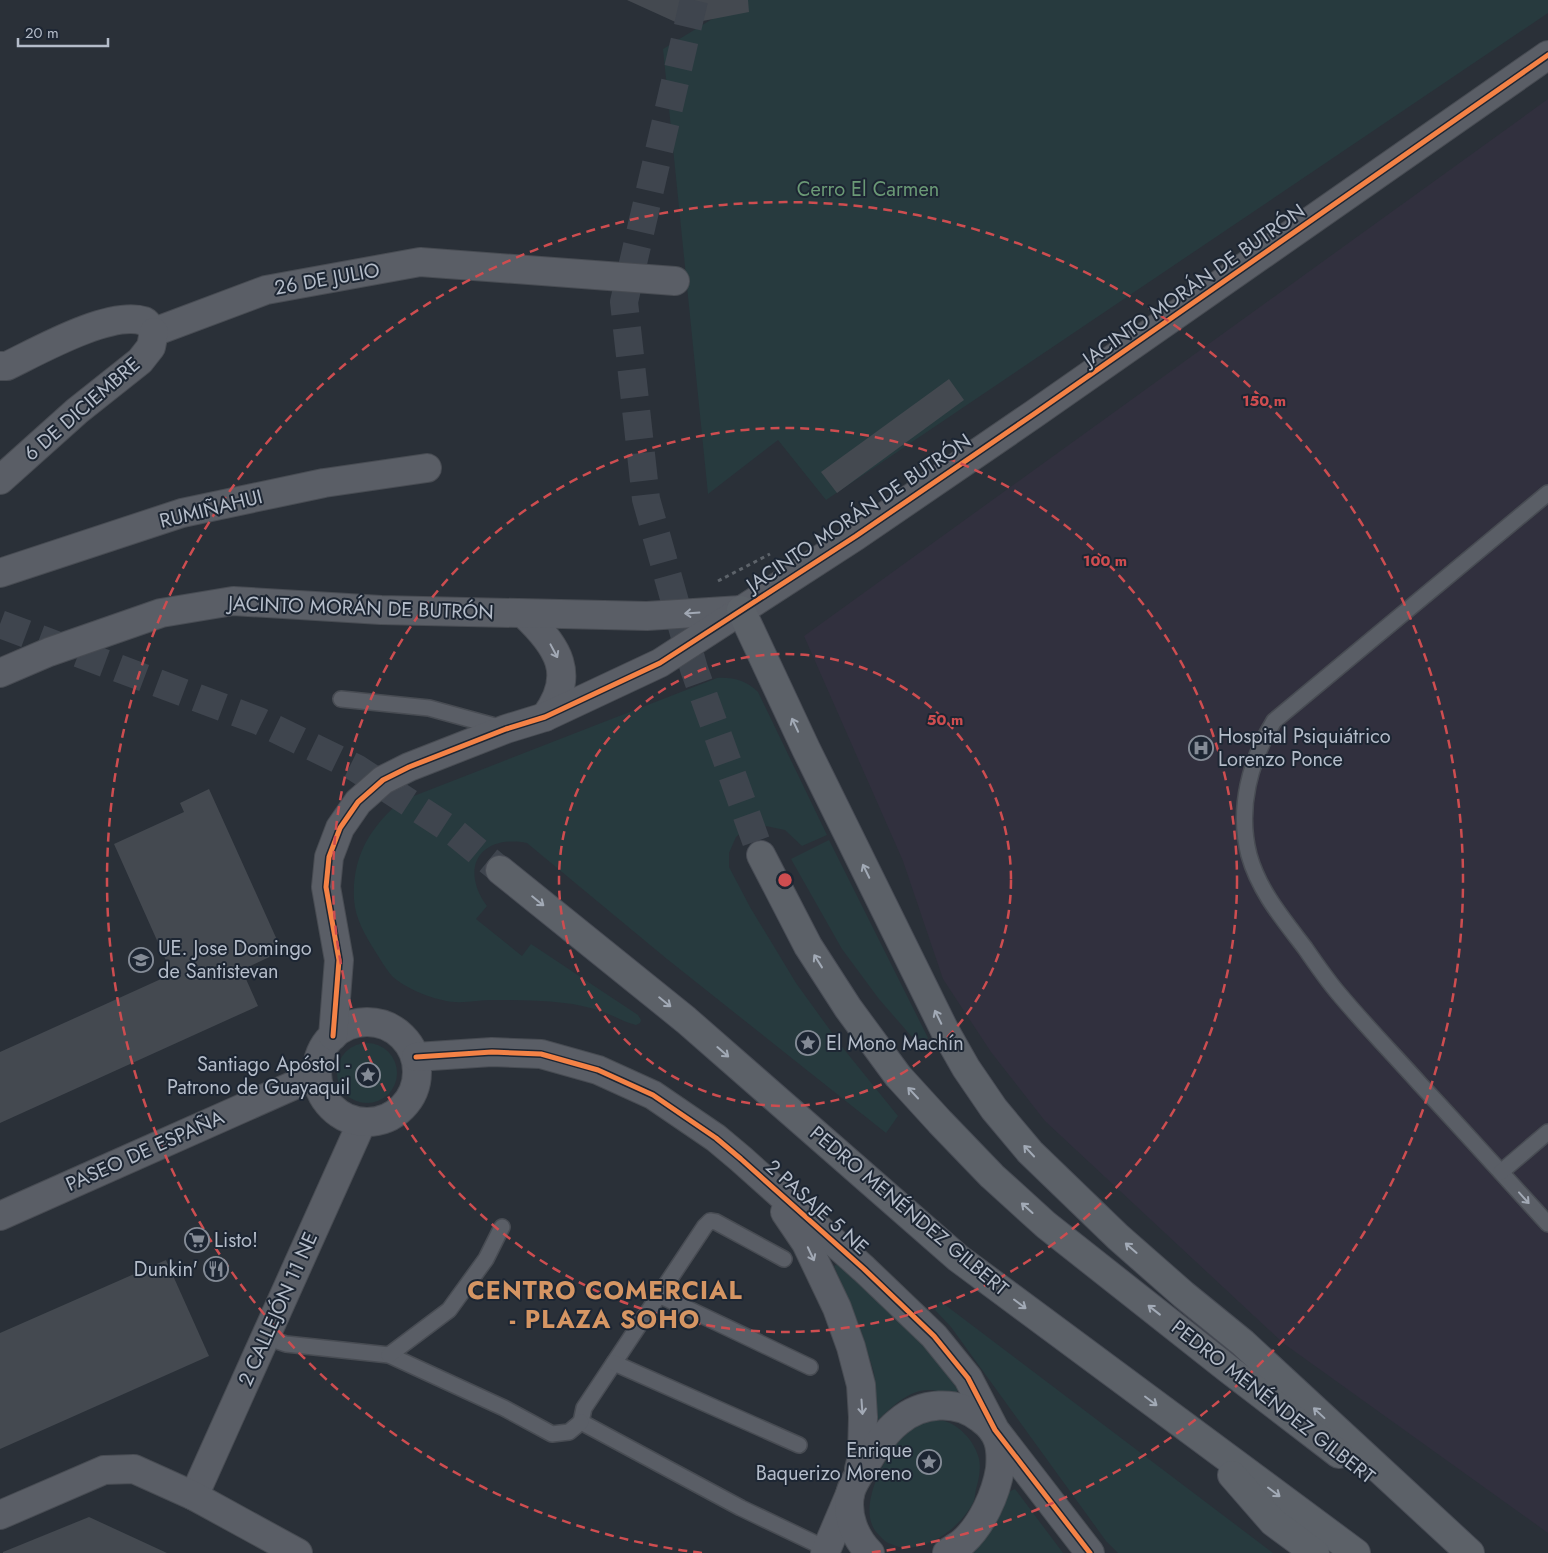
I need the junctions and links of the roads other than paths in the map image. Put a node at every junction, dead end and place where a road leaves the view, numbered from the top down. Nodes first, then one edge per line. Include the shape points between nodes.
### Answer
1 (1548, 55) edge
2 (675, 281) dead end
3 (154, 332) junction
4 (0, 366) edge
5 (427, 468) dead end
6 (0, 480) edge
7 (1548, 493) edge
8 (0, 573) edge
9 (740, 610) junction
10 (524, 614) junction
11 (0, 673) edge
12 (342, 699) dead end
13 (545, 717) junction
14 (506, 729) junction
15 (761, 856) tunnel mouth
16 (500, 870) tunnel mouth
17 (333, 1036) junction
18 (416, 1056) junction
19 (317, 1075) junction
20 (362, 1122) junction
21 (1548, 1132) edge
22 (741, 1159) junction
23 (1500, 1172) junction
24 (0, 1216) edge
25 (1548, 1224) edge
26 (502, 1227) dead end
27 (784, 1259) dead end
28 (659, 1295) junction
29 (265, 1337) junction
30 (389, 1355) junction
31 (614, 1363) junction
32 (810, 1366) dead end
33 (581, 1422) junction
34 (995, 1430) junction
35 (1192, 1431) junction
36 (799, 1445) dead end
37 (853, 1487) junction
38 (194, 1496) junction
39 (0, 1515) edge
40 (281, 1549) edge
41 (826, 1551) edge
42 (870, 1553) edge
43 (947, 1553) edge
44 (1090, 1553) edge
45 (1315, 1553) edge
46 (1356, 1553) edge
47 (1470, 1553) edge

1 - 9 street, JACINTO MORÁN DE BUTRÓN via 1050,403 856,536
2 - 3 street, 26 DE JULIO via 420,262 266,290
3 - 4 street via 146,322 130,319 101,324 7,366
3 - 6 street, 6 DE DICIEMBRE via 151,347 140,361
5 - 8 street, RUMIÑAHUI via 324,483 182,513
7 - 23 lane via 1274,721 1253,762 1245,808 1249,853 1265,895 1338,994
9 -> 10 street, JACINTO MORÁN DE BUTRÓN via 647,616
9 - 13 street, JACINTO MORÁN DE BUTRÓN via 660,663
47 -> 9 main road via 1243,1343 1118,1236 1030,1152 994,1109 946,1031
10 - 11 street, JACINTO MORÁN DE BUTRÓN via 234,601 160,613
10 -> 13 street via 545,636 562,672 555,704
12 - 14 lane via 428,708
13 - 14 street, JACINTO MORÁN DE BUTRÓN
14 - 17 street, JACINTO MORÁN DE BUTRÓN via 383,780 358,802 340,828 329,857 326,887 339,960
47 -> 15 main road, PEDRO MENÉNDEZ GILBERT via 1212,1356 1046,1225 992,1176 898,1076 848,1008 808,946
16 -> 35 main road, PEDRO MENÉNDEZ GILBERT via 686,1020 958,1258
17 - 18 street via 347,1026 380,1023 395,1030 408,1042
17 - 19 street via 318,1060
18 - 20 street via 415,1090 407,1104 394,1115 379,1121
18 - 22 street, 2 PASAJE 5 NE via 492,1052 541,1054 598,1070 653,1095
19 - 20 street via 326,1101 336,1112
19 - 24 street, PASEO DE ESPAÑA
20 - 29 street, 2 CALLEJÓN 11 NE
21 - 23 lane
22 - 34 street, 2 PASAJE 5 NE via 934,1336 968,1378
22 -> 37 street, 2 PASAJE 5 NE via 784,1210 806,1243 851,1346 863,1417 862,1457
23 -> 25 lane
26 - 30 lane via 486,1259 449,1310
27 - 28 lane via 710,1221
28 - 31 lane
28 - 32 lane
29 - 30 lane via 286,1344
29 - 38 street, 2 CALLEJÓN 11 NE
30 - 33 lane via 552,1434 569,1432
31 - 33 lane via 584,1408
31 - 36 lane
33 - 41 lane
34 - 37 street via 971,1411 942,1404 912,1413 898,1421 886,1434
34 - 43 street via 1001,1449 1000,1470 992,1495 978,1526
34 - 44 street, 2 PASAJE 5 NE
35 - 45 main road via 1273,1522
35 -> 46 main road, PEDRO MENÉNDEZ GILBERT
37 - 41 street
37 - 42 street via 855,1534
38 - 39 street via 134,1469 104,1470
38 - 40 street

